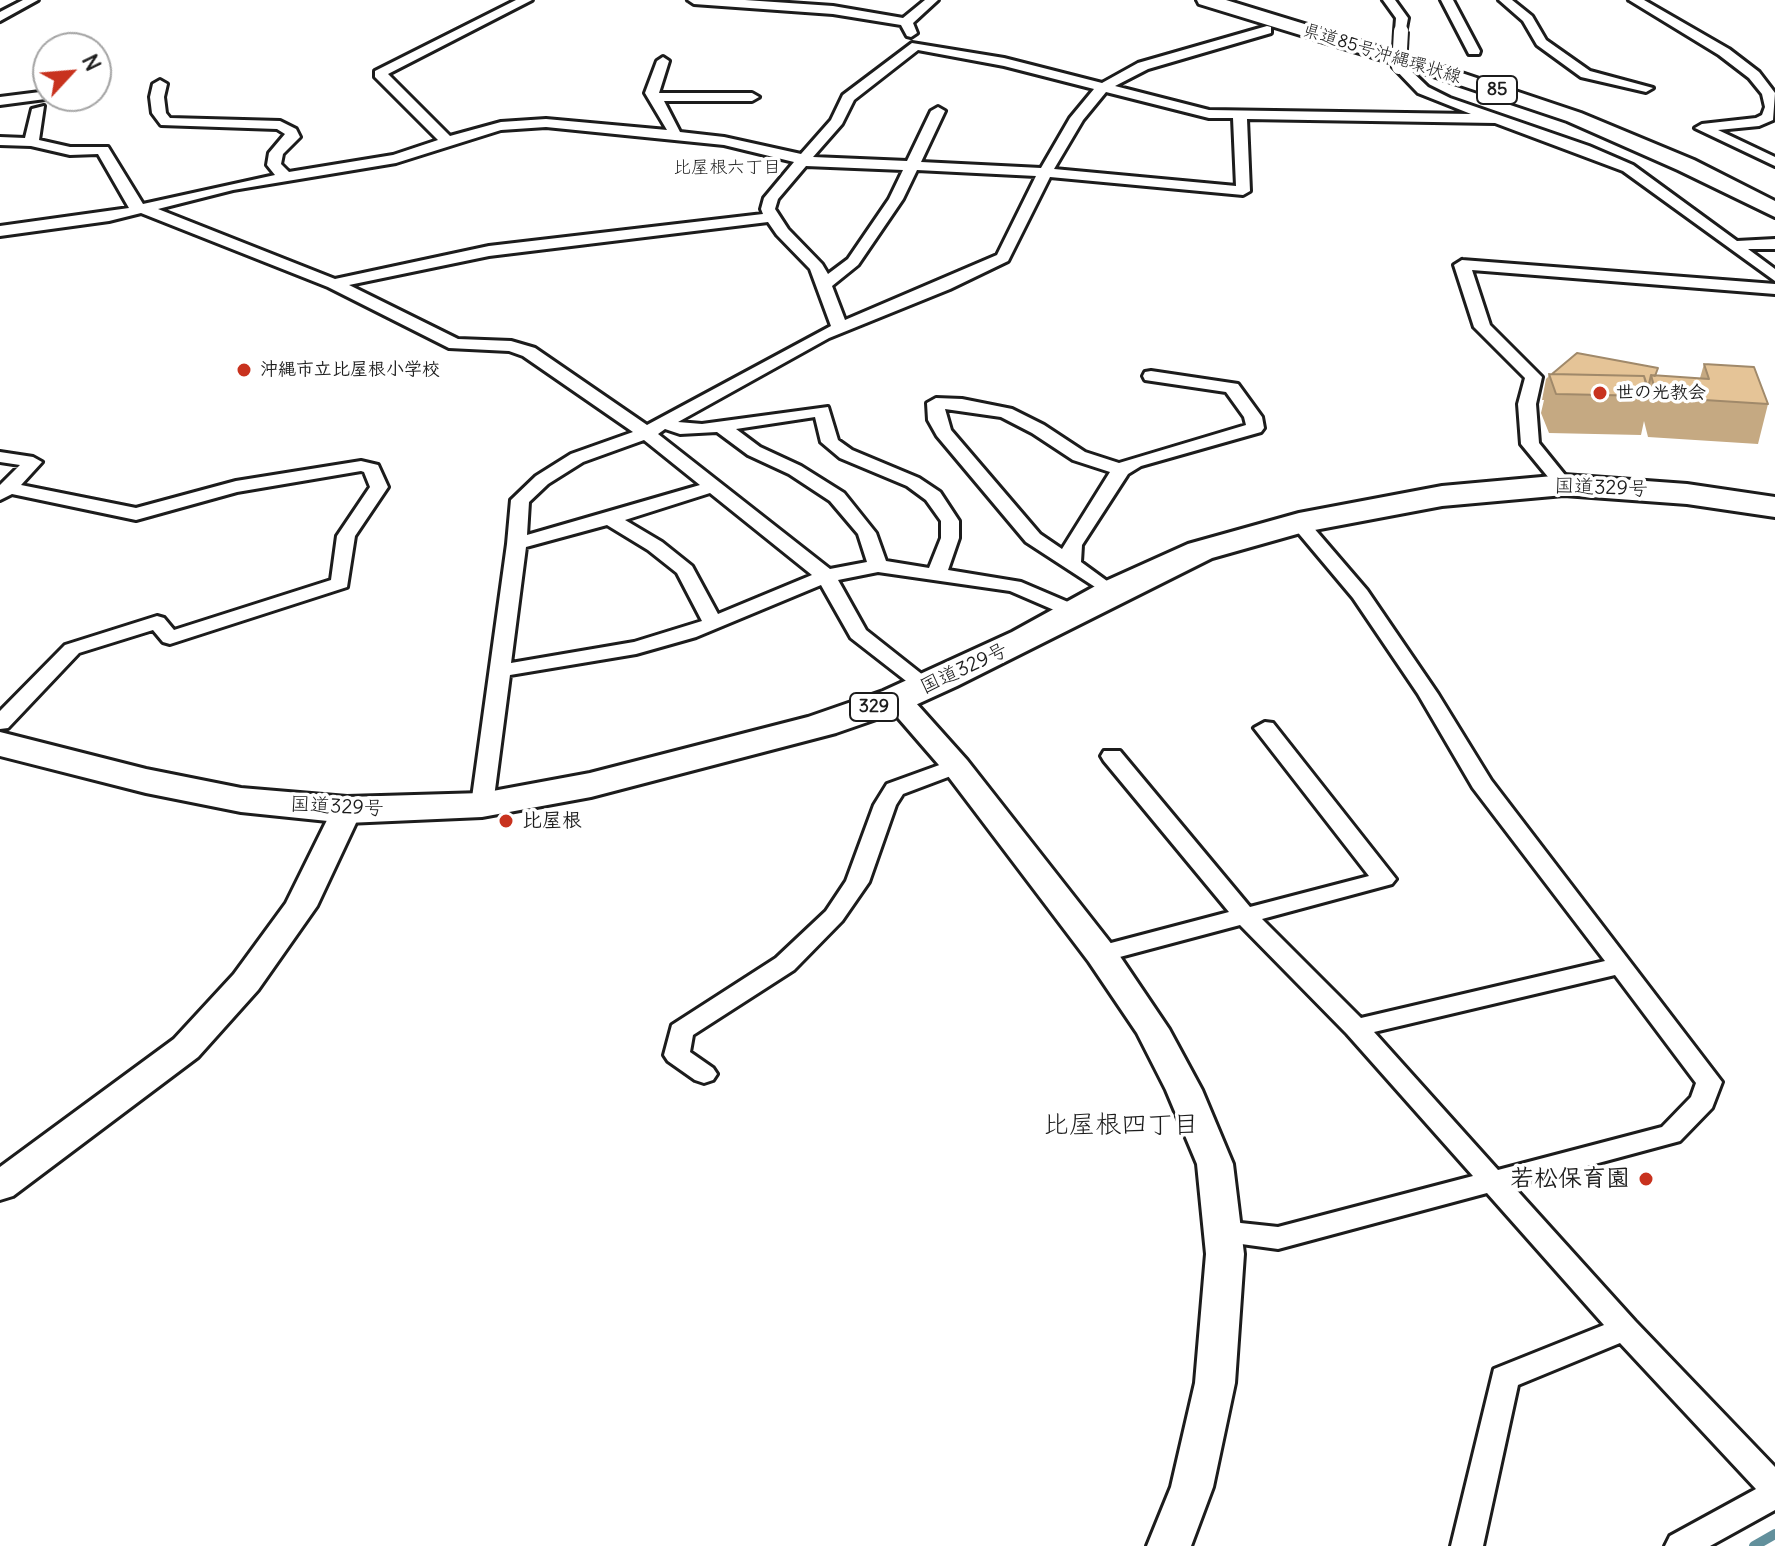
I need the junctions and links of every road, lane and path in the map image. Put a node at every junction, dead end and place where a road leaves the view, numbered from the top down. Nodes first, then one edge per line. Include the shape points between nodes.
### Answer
1 (32, 0) edge
2 (526, 0) edge
3 (694, 0) edge
4 (932, 0) edge
5 (1206, 0) edge
6 (1242, 0) edge
7 (1389, 0) edge
8 (1447, 0) edge
9 (1505, 0) edge
10 (1635, 0) edge
11 (0, 17) edge
12 (906, 22) junction
13 (1267, 30) dead end
14 (916, 46) junction
15 (1474, 51) dead end
16 (663, 61) dead end
17 (160, 84) dead end
18 (1102, 88) junction
19 (1646, 88) dead end
20 (32, 97) edge
21 (653, 97) junction
22 (752, 97) dead end
23 (0, 101) edge
24 (938, 111) dead end
25 (38, 112) edge
26 (1240, 117) junction
27 (1495, 119) junction
28 (671, 135) junction
29 (447, 141) junction
30 (4, 142) edge
31 (31, 142) junction
32 (802, 160) junction
33 (1775, 162) edge
34 (913, 164) junction
35 (1045, 172) junction
36 (286, 178) junction
37 (1775, 191) edge
38 (142, 208) junction
39 (1775, 210) edge
40 (772, 217) junction
41 (0, 231) edge
42 (1775, 244) edge
43 (1737, 245) junction
44 (1775, 276) edge
45 (334, 284) junction
46 (824, 285) junction
47 (1775, 289) edge
48 (840, 328) junction
49 (1151, 376) dead end
50 (665, 423) junction
51 (723, 428) junction
52 (646, 433) junction
53 (0, 457) edge
54 (1121, 470) junction
55 (1564, 485) junction
56 (713, 487) junction
57 (5, 492) edge
58 (1775, 507) edge
59 (610, 519) junction
60 (1299, 523) junction
61 (517, 544) junction
62 (1071, 564) junction
63 (878, 566) junction
64 (937, 573) junction
65 (826, 576) junction
66 (1112, 592) junction
67 (1075, 612) junction
68 (713, 623) junction
69 (499, 671) junction
70 (911, 693) junction
71 (0, 723) edge
72 (1265, 728) dead end
73 (0, 744) edge
74 (1112, 756) dead end
75 (956, 766) junction
76 (482, 805) junction
77 (347, 810) junction
78 (1246, 917) junction
79 (1101, 954) junction
80 (1621, 965) junction
81 (1356, 1028) junction
82 (704, 1074) dead end
83 (1490, 1180) junction
84 (0, 1186) edge
85 (1222, 1232) junction
86 (1625, 1329) junction
87 (1775, 1488) edge
88 (1775, 1494) edge
89 (1169, 1546) edge
90 (1467, 1546) edge
91 (1681, 1546) edge

1 - 11 street
2 - 29 street via 380,74
3 - 12 street via 833,10
4 - 12 street
5 - 39 main road, 県道85号沖縄環状線 / 85 via 1574,117
6 - 37 main road, 県道85号沖縄環状線 / 85 via 1598,113
7 - 27 street, bridge via 1402,18 1399,67 1423,90
8 - 15 street
9 - 19 street via 1528,19 1541,42 1586,74
10 - 33 street via 1754,75 1769,94 1768,117 1702,128
12 - 14 street
13 - 18 street via 1143,66
14 - 18 street
14 - 32 street via 848,98 837,121
16 - 21 street
17 - 36 street via 159,113 166,122 280,125 291,132 293,137 276,153 274,165
18 - 26 street
18 - 35 street
20 - 23 street
21 - 22 street
21 - 28 street via 674,129
24 - 34 street
25 - 31 street
26 - 27 street
26 - 35 street via 1243,191
27 - 43 street via 1628,168
28 - 29 street via 546,123 501,126
28 - 32 street via 724,141
29 - 36 street via 396,159
30 - 31 street
31 - 38 street via 70,151 103,150 135,206
32 - 34 street
32 - 40 street via 771,198
34 - 35 street
34 - 46 street via 853,262
35 - 48 street via 1003,258
36 - 38 street
38 - 41 street
38 - 45 street
40 - 45 street via 489,251
40 - 46 street via 817,267
42 - 43 street
43 - 44 street
45 - 52 street via 455,344 511,346 529,352
46 - 48 street
47 - 55 street via 1462,265 1482,327 1534,377 1527,404 1530,444
48 - 50 street
49 - 54 street via 1232,388 1255,428
50 - 51 street via 680,429
50 - 52 street
51 - 63 street via 837,497 867,533
51 - 64 street via 822,411 830,442 933,496 950,521 950,538
52 - 56 street
52 - 61 street via 577,458 542,480 520,500
53 - 57 street via 33,462
54 - 62 street via 1072,545
54 - 62 street via 1079,456 1006,413 936,403 937,420 960,453 1033,538
55 - 58 highway, 国道329号 / 329
55 - 60 highway, 国道329号 / 329 via 1442,496
56 - 59 street
56 - 65 street
57 - 71 street via 136,514 236,487 361,466 372,469 379,487 346,536 340,583 170,638 157,622 72,649
59 - 61 street
59 - 68 street via 685,570
60 - 66 highway, 国道329号 / 329 via 1200,551
60 - 80 street via 1360,594 1481,783
61 - 69 street
62 - 66 street
63 - 64 street
63 - 65 street
64 - 67 street via 1014,586
65 - 68 street
65 - 70 street via 858,634
66 - 67 highway, 国道329号 / 329
67 - 70 highway, 国道329号 / 329
68 - 69 street via 636,648
69 - 76 street
70 - 75 street
70 - 76 highway, 国道329号 / 329 via 751,746 542,796
72 - 78 street via 1384,879
73 - 77 highway, 国道329号 / 329 via 193,792
74 - 78 street
75 - 79 street
75 - 82 street via 895,789 857,882 834,916 785,964 681,1031 677,1055
76 - 77 highway, 国道329号 / 329
77 - 84 street via 301,906 246,982 186,1048
78 - 79 street
78 - 81 street
79 - 85 street via 1152,1029 1184,1090 1215,1164
80 - 81 street
80 - 83 street via 1709,1082 1703,1101 1671,1134
81 - 83 street
83 - 85 street via 1278,1238
83 - 86 street
85 - 89 street via 1225,1254 1215,1383 1192,1487
86 - 87 street
86 - 90 street via 1505,1378
88 - 91 street

